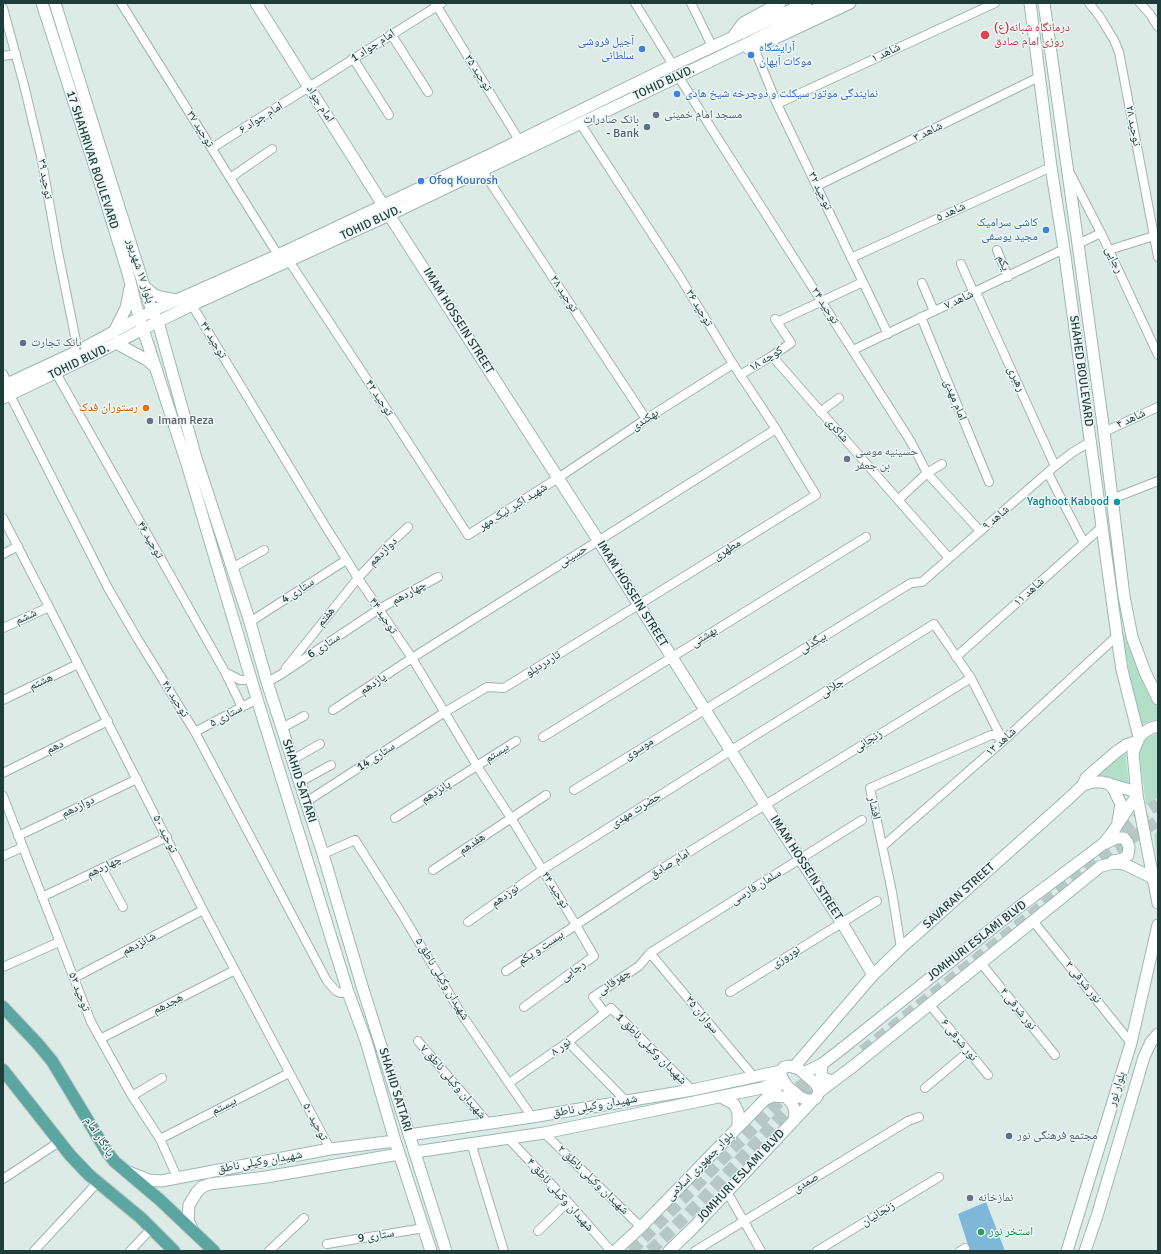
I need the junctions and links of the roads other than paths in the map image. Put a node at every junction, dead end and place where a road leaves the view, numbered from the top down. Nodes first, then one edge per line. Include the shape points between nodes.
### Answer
1 (42, 3) edge
2 (55, 3) edge
3 (120, 3) edge
4 (256, 3) edge
5 (635, 3) edge
6 (691, 3) edge
7 (780, 3) edge
8 (806, 3) edge
9 (829, 3) edge
10 (850, 3) edge
11 (995, 3) edge
12 (1030, 3) edge
13 (1044, 3) edge
14 (1090, 3) edge
15 (1140, 3) edge
16 (438, 4) edge
17 (3, 8) edge
18 (1158, 27) edge
19 (391, 34) junction
20 (733, 37) junction
21 (752, 45) junction
22 (712, 46) junction
23 (16, 54) junction
24 (3, 56) edge
25 (353, 58) junction
26 (673, 65) junction
27 (678, 76) junction
28 (1039, 77) junction
29 (309, 87) junction
30 (428, 92) dead end
31 (777, 104) junction
32 (389, 115) dead end
33 (580, 123) junction
34 (519, 140) junction
35 (212, 148) junction
36 (272, 149) dead end
37 (1051, 167) junction
38 (1067, 167) junction
39 (482, 170) junction
40 (230, 178) junction
41 (817, 186) junction
42 (386, 210) junction
43 (1101, 233) junction
44 (1156, 236) edge
45 (1078, 244) junction
46 (997, 250) dead end
47 (1064, 250) junction
48 (1109, 250) junction
49 (278, 255) junction
50 (1158, 257) edge
51 (851, 258) junction
52 (289, 261) junction
53 (962, 264) dead end
54 (139, 269) junction
55 (1008, 277) junction
56 (129, 278) junction
57 (863, 282) junction
58 (922, 283) dead end
59 (145, 287) junction
60 (975, 293) junction
61 (176, 300) junction
62 (821, 300) junction
63 (192, 305) junction
64 (152, 311) junction
65 (934, 311) junction
66 (179, 312) junction
67 (139, 317) junction
68 (921, 317) junction
69 (158, 322) junction
70 (143, 329) junction
71 (114, 332) junction
72 (888, 334) junction
73 (116, 343) junction
74 (164, 349) junction
75 (853, 350) junction
76 (78, 351) junction
77 (1158, 355) edge
78 (772, 356) junction
79 (733, 364) junction
80 (156, 368) junction
81 (56, 373) junction
82 (740, 375) junction
83 (5, 387) edge
84 (839, 398) dead end
85 (1158, 407) edge
86 (820, 412) junction
87 (646, 419) junction
88 (776, 429) junction
89 (1104, 432) junction
90 (1090, 442) junction
91 (942, 464) dead end
92 (1055, 466) junction
93 (927, 473) junction
94 (1048, 474) junction
95 (558, 478) junction
96 (1158, 481) edge
97 (989, 482) dead end
98 (816, 495) joint
99 (1112, 498) junction
100 (898, 500) junction
101 (3, 518) edge
102 (1103, 526) junction
103 (408, 527) dead end
104 (980, 531) junction
105 (468, 535) joint
106 (866, 537) dead end
107 (598, 540) junction
108 (1084, 543) junction
109 (18, 546) junction
110 (264, 550) dead end
111 (3, 554) edge
112 (949, 558) junction
113 (346, 560) junction
114 (232, 568) junction
115 (438, 577) dead end
116 (358, 578) junction
117 (922, 582) joint
118 (639, 605) junction
119 (49, 607) junction
120 (379, 610) junction
121 (250, 622) junction
122 (3, 628) edge
123 (1117, 636) junction
124 (672, 657) junction
125 (956, 657) junction
126 (412, 658) junction
127 (78, 664) junction
128 (225, 672) junction
129 (1145, 672) junction
130 (280, 675) junction
131 (971, 678) junction
132 (251, 680) junction
133 (1158, 680) edge
134 (267, 682) junction
135 (257, 699) junction
136 (1158, 699) edge
137 (3, 700) edge
138 (242, 707) junction
139 (705, 709) junction
140 (333, 710) dead end
141 (445, 712) junction
142 (304, 716) dead end
143 (108, 721) junction
144 (1158, 726) edge
145 (282, 728) junction
146 (195, 732) junction
147 (543, 737) dead end
148 (1138, 739) junction
149 (516, 740) dead end
150 (1003, 741) junction
151 (320, 744) dead end
152 (730, 751) junction
153 (292, 760) junction
154 (330, 765) dead end
155 (477, 766) junction
156 (3, 773) edge
157 (137, 778) junction
158 (300, 782) junction
159 (1108, 783) junction
160 (1083, 785) junction
161 (574, 790) dead end
162 (1137, 794) junction
163 (546, 795) dead end
164 (3, 796) edge
165 (306, 802) junction
166 (765, 805) junction
167 (395, 818) dead end
168 (511, 818) junction
169 (862, 820) dead end
170 (1117, 825) junction
171 (18, 836) junction
172 (167, 837) junction
173 (1103, 844) junction
174 (882, 846) junction
175 (23, 847) junction
176 (323, 854) junction
177 (3, 856) edge
178 (801, 859) junction
179 (1101, 866) junction
180 (102, 868) junction
181 (433, 870) dead end
182 (542, 870) junction
183 (1155, 885) edge
184 (42, 897) junction
185 (877, 901) dead end
186 (1158, 903) edge
187 (123, 907) dead end
188 (203, 910) junction
189 (468, 922) dead end
190 (1033, 922) junction
191 (842, 923) junction
192 (576, 925) junction
193 (1158, 925) edge
194 (59, 942) junction
195 (901, 948) junction
196 (650, 953) junction
197 (981, 964) junction
198 (3, 967) edge
199 (235, 970) junction
200 (506, 971) dead end
201 (873, 975) junction
202 (74, 978) junction
203 (362, 986) junction
204 (348, 992) junction
205 (730, 992) dead end
206 (929, 1004) junction
207 (524, 1007) dead end
208 (3, 1008) edge
209 (608, 1011) junction
210 (1158, 1034) edge
211 (100, 1039) junction
212 (418, 1041) dead end
213 (568, 1042) junction
214 (1131, 1043) junction
215 (968, 1052) junction
216 (1055, 1055) dead end
217 (822, 1064) junction
218 (799, 1070) junction
219 (4, 1072) edge
220 (288, 1073) junction
221 (988, 1075) dead end
222 (754, 1077) junction
223 (782, 1077) junction
224 (162, 1078) dead end
225 (836, 1079) junction
226 (509, 1083) junction
227 (925, 1088) dead end
228 (692, 1090) junction
229 (132, 1096) junction
230 (816, 1096) junction
231 (721, 1097) junction
232 (765, 1099) junction
233 (625, 1100) junction
234 (532, 1117) junction
235 (919, 1117) dead end
236 (794, 1120) junction
237 (488, 1123) junction
238 (738, 1126) junction
239 (544, 1133) junction
240 (409, 1135) junction
241 (508, 1138) junction
242 (160, 1139) junction
243 (395, 1141) junction
244 (59, 1142) junction
245 (471, 1143) junction
246 (369, 1145) junction
247 (330, 1150) junction
248 (415, 1152) junction
249 (399, 1154) junction
250 (369, 1160) junction
251 (126, 1171) junction
252 (178, 1177) junction
253 (939, 1177) dead end
254 (3, 1179) edge
255 (98, 1182) junction
256 (727, 1192) junction
257 (568, 1202) junction
258 (304, 1218) dead end
259 (743, 1221) junction
260 (641, 1227) junction
261 (152, 1228) junction
262 (424, 1228) junction
263 (193, 1231) junction
264 (538, 1231) dead end
265 (327, 1244) dead end
266 (34, 1251) edge
267 (130, 1251) edge
268 (174, 1251) edge
269 (214, 1251) edge
270 (269, 1251) edge
271 (431, 1251) edge
272 (446, 1251) edge
273 (504, 1251) edge
274 (611, 1251) edge
275 (616, 1251) edge
276 (669, 1251) edge
277 (695, 1251) edge
278 (761, 1251) edge
279 (817, 1251) edge
280 (1068, 1251) edge
281 (1085, 1251) edge

1 - 56 main road, 17 SHAHRIVAR BOULEVARD
2 - 54 main road, بلوار ۱۷ شهریور
3 - 35 street, توحید ۳۷
4 - 29 main road, امام جواد
5 - 26 street
6 - 22 street
7 - 20 main road via 743,23
8 - 20 main road, TOHID BLVD.
9 - 21 main road
10 - 21 main road
11 - 31 street, شاهد ۱
12 - 28 main road, SHAHED BOULEVARD
13 - 38 main road, SHAHED BOULEVARD
14 - 44 street, توحید ۲۸ via 1119,52
15 - 18 street
16 - 19 street, امام جواد 1
16 - 34 street, توحید ۳۵
17 - 23 street, توحید ۳۹
19 - 25 street, امام جواد 1
19 - 30 street
20 - 22 main road, TOHID BLVD.
21 - 27 main road, TOHID BLVD. via 740,47
21 - 31 street, توحید ۳۲
22 - 26 main road, TOHID BLVD.
23 - 24 street
23 - 76 street, توحید ۳۹ via 41,156
25 - 29 street, امام جواد 1
25 - 32 street
26 - 34 main road, TOHID BLVD.
27 - 33 main road, TOHID BLVD.
27 - 62 street, توحید ۳۴
28 - 37 main road, SHAHED BOULEVARD
28 - 41 street, شاهد ۳
29 - 35 street, امام جواد ۶
29 - 42 main road, امام جواد
31 - 41 street, توحید ۳۲
33 - 39 main road, TOHID BLVD.
33 - 79 street, توحید ۳۶
34 - 42 main road, TOHID BLVD.
35 - 40 street, توحید ۳۷
36 - 40 street
37 - 47 main road, SHAHED BOULEVARD
37 - 51 street, شاهد ۵
38 - 43 street, رجایی
38 - 45 main road, SHAHED BOULEVARD
39 - 42 main road, TOHID BLVD.
39 - 87 street, توحید ۳۸
40 - 49 street, توحید ۳۷
41 - 51 street, توحید ۳۲
42 - 49 main road, TOHID BLVD.
42 - 52 main road, TOHID BLVD.
42 - 95 main road, IMAM HOSSEIN STREET
43 - 45 street
43 - 48 street, رجایی
44 - 48 street
44 - 50 street, توحید ۲۸
45 - 89 main road, SHAHED BOULEVARD
46 - 55 street, یکم
47 - 55 street, شاهد ۷
47 - 90 main road, SHAHED BOULEVARD
48 - 77 street, رجایی
49 - 61 main road, TOHID BLVD.
51 - 57 street, توحید ۳۲
52 - 63 main road, TOHID BLVD.
52 - 105 street, توحید ۴۲
53 - 60 street, رهبری
54 - 56 main road
54 - 59 main road, بلوار ۱۷ شهریور
55 - 60 street, شاهد ۷
56 - 67 main road, 17 SHAHRIVAR BOULEVARD
56 - 71 main road via 126,308
57 - 62 street
57 - 72 street, توحید ۳۲
58 - 65 street
59 - 61 main road via 160,297
59 - 64 main road, بلوار ۱۷ شهریور
60 - 65 street, شاهد ۷
60 - 92 street, رهبری
61 - 64 main road, TOHID BLVD.
62 - 75 street, توحید ۳۴
62 - 78 street, کوچه ۱۸ via 776,320 792,343
63 - 66 main road, TOHID BLVD.
63 - 113 street, توحید ۴۴
64 - 67 main road, TOHID BLVD.
64 - 69 main road, SHAHID SATTARI
65 - 68 street, شاهد ۷
66 - 69 main road, TOHID BLVD.
66 - 74 main road via 168,327
67 - 70 main road, 17 SHAHRIVAR BOULEVARD
67 - 71 main road, TOHID BLVD.
68 - 72 street, شاهد ۷
68 - 97 street, امام مهدی
69 - 70 main road, TOHID BLVD.
69 - 74 main road, SHAHID SATTARI
70 - 73 main road, TOHID BLVD.
70 - 80 main road, SHAHID SATTARI
71 - 76 main road, TOHID BLVD.
72 - 75 street, شاهد ۷
73 - 80 main road via 147,360
73 - 81 main road, TOHID BLVD.
74 - 114 main road, SHAHID SATTARI
75 - 93 street, توحید ۳۴ via 911,442
76 - 83 main road, TOHID BLVD.
78 - 82 street, کوچه ۱۸
78 - 86 street, شاکری
79 - 82 street, توحید ۳۶
79 - 87 street, بهکندی
80 - 132 main road, SHAHID SATTARI
81 - 83 main road, TOHID BLVD.
81 - 128 street, توحید ۴۶
82 - 88 street, توحید ۳۶
83 - 146 street, توحید ۴۸ via 108,588
84 - 86 street
85 - 89 street, شاهد ۴
86 - 100 street, شاکری
87 - 95 street, بهکندی
88 - 98 street, توحید ۳۶
88 - 107 street, حسینی
89 - 99 main road, SHAHED BOULEVARD
90 - 92 street, شاهد ۹
90 - 102 main road, SHAHED BOULEVARD
91 - 93 street
92 - 94 street, شاهد ۹
93 - 100 street
93 - 104 street, توحید ۳۴
94 - 104 street, شاهد ۹
94 - 108 street
95 - 105 street, شهید اکبر نیک مهر
95 - 107 main road, IMAM HOSSEIN STREET
96 - 99 street
98 - 118 street, مطهری
99 - 129 main road, SHAHED BOULEVARD via 1124,596 1132,637
100 - 112 street, شاکری
101 - 109 street, توحید ۵۰
102 - 108 street, شاهد ۱۱
102 - 123 main road, SHAHED BOULEVARD
103 - 116 street, دوازدهم
104 - 112 street, شاهد ۹
106 - 124 street, بهشتی
107 - 118 main road, IMAM HOSSEIN STREET
107 - 126 street, حسینی
108 - 125 street, شاهد ۱۱
109 - 111 street
109 - 119 street, توحید ۵۰
110 - 114 street
112 - 117 street, شاهد ۹
113 - 116 street, توحید ۴۴
113 - 121 street, ستاری 4
114 - 121 main road, SHAHID SATTARI
115 - 120 street, چهاردهم
116 - 120 street, توحید ۴۴
116 - 130 street, هفتم
117 - 139 street, بیگدلی via 911,583
118 - 124 main road, IMAM HOSSEIN STREET
118 - 141 street, تاردردیلو via 504,688 487,687
119 - 122 street, ششم
119 - 127 street, توحید ۵۰
120 - 126 street, توحید ۴۴
120 - 130 street, ستاری 6
121 - 134 main road, SHAHID SATTARI
123 - 148 main road, SHAHED BOULEVARD
123 - 150 street, شاهد ۱۳
124 - 139 main road, IMAM HOSSEIN STREET
124 - 147 street, بهشتی
125 - 131 street
125 - 152 street, جلالی via 934,624
126 - 140 street, یازدهم
126 - 141 street, توحید ۴۴
127 - 137 street, هشتم
127 - 143 street, توحید ۵۰
128 - 132 street via 240,680
128 - 138 street, توحید ۴۶
129 - 133 main road
129 - 136 main road, SHAHED BOULEVARD
130 - 134 street, ستاری 6
131 - 150 street
131 - 166 street, زنجانی
132 - 135 main road, SHAHID SATTARI
134 - 145 main road, SHAHID SATTARI
135 - 138 street, ستاری ۵
135 - 204 main road, SHAHID SATTARI
138 - 146 street, ستاری ۵
139 - 152 main road, IMAM HOSSEIN STREET
139 - 161 street, موسوی
141 - 155 street, توحید ۴۴
141 - 165 street, ستاری 14
142 - 145 street
143 - 156 street, دهم
143 - 157 street, توحید ۵۰
144 - 148 main road, SAVARAN STREET via 1146,730
145 - 153 main road, SHAHID SATTARI
146 - 204 street, توحید ۴۸ via 327,981 336,991
148 - 160 main road, SAVARAN STREET via 1116,752 1086,778
148 - 162 main road via 1133,753
149 - 155 street, بیستم
150 - 174 street, شاهد ۱۳
150 - 174 street, افشار via 996,735 991,735 870,788
151 - 153 street
152 - 166 main road, IMAM HOSSEIN STREET
152 - 182 street, حضرت مهدی
153 - 158 main road, SHAHID SATTARI
154 - 158 street
155 - 167 street, پانزدهم
155 - 168 street, توحید ۴۴
157 - 171 street, دوازدهم
157 - 172 street, توحید ۵۰
158 - 165 main road, SHAHID SATTARI
159 - 160 main road via 1093,782
159 - 162 main road
159 - 170 main road via 1114,788 1121,804
160 - 195 main road, SAVARAN STREET
162 - 170 main road, JOMHURI ESLAMI BLVD
162 - 183 main road
163 - 168 street, هفدهم
164 - 171 street, توحید ۵۲
165 - 176 main road, SHAHID SATTARI
166 - 178 main road, IMAM HOSSEIN STREET
166 - 192 street, امام صادق
168 - 181 street, هفدهم
168 - 182 street, توحید ۴۴
169 - 178 street, سلمان فارسی
170 - 173 main road, JOMHURI ESLAMI BLVD
171 - 175 street, توحید ۵۲
172 - 180 street, چهاردهم
172 - 188 street, توحید ۵۰
173 - 179 main road via 1116,838 1124,838 1129,850 1123,859 1110,861
173 - 217 main road, JOMHURI ESLAMI BLVD
174 - 195 street, افشار
175 - 177 street
175 - 184 street, توحید ۵۲
176 - 203 main road, SHAHID SATTARI
176 - 226 street, شهیدان وکیلی ناطق ۵ via 355,840 462,1015
178 - 191 main road, IMAM HOSSEIN STREET
178 - 196 street, سلمان فارسی
179 - 183 main road via 1124,864
179 - 190 main road, JOMHURI ESLAMI BLVD
180 - 184 street, چهاردهم
180 - 187 street
182 - 189 street, نوزدهم
182 - 192 street, توحید ۴۴
183 - 186 main road
184 - 194 street, توحید ۵۲
185 - 191 street, نوروزی
188 - 199 street, توحید ۵۰
188 - 202 street, شانزدهم
190 - 197 main road, JOMHURI ESLAMI BLVD
190 - 214 street, نور شرقی ۲
191 - 201 main road, IMAM HOSSEIN STREET
191 - 205 street, نوروزی
192 - 200 street, بیست و یکم
192 - 207 street, رجایی via 594,956
193 - 214 main road, بلوار نور
194 - 198 street
194 - 202 street, توحید ۵۲
195 - 201 main road, SAVARAN STREET
196 - 209 street, چهرقانی via 639,966 592,997
196 - 222 street, سواران ۳۵
197 - 206 main road, JOMHURI ESLAMI BLVD
197 - 216 street, نور شرقی ۴
199 - 211 street, هجدهم
199 - 220 street, توحید ۵۰
201 - 218 main road, SAVARAN STREET
202 - 211 street, توحید ۵۲
203 - 204 main road
203 - 240 main road, SHAHID SATTARI
204 - 243 main road, SHAHID SATTARI via 366,1041
206 - 215 street, نور شرقی ۶
206 - 225 main road, JOMHURI ESLAMI BLVD
208 - 251 main road, یادگار امام via 38,1042 107,1152
209 - 213 street, نور ۸
209 - 228 street, شهیدان وکیلی ناطق 1
210 - 281 main road, بلوار نور via 1144,1057
211 - 229 street, توحید ۵۲
212 - 237 street, شهیدان وکیلی ناطق ۷
213 - 226 street, نور ۸
213 - 233 street
214 - 280 main road, بلوار نور
215 - 221 street, نور شرقی ۶
215 - 227 street
217 - 218 main road, JOMHURI ESLAMI BLVD
217 - 225 main road via 824,1078 831,1081
218 - 223 main road, JOMHURI ESLAMI BLVD via 784,1067
218 - 230 main road via 816,1084
219 - 244 main road
220 - 242 street, بیستم
220 - 247 street, توحید ۵۰
222 - 223 main road, شهیدان وکیلی ناطق
222 - 228 main road, شهیدان وکیلی ناطق
223 - 230 main road via 800,1097 807,1100
223 - 231 main road, شهیدان وکیلی ناطق via 762,1088
223 - 232 main road, بلوار جمهوری اسلامی
224 - 229 street
225 - 230 main road, JOMHURI ESLAMI BLVD
226 - 234 street, شهیدان وکیلی ناطق ۵
228 - 233 main road, شهیدان وکیلی ناطق
229 - 242 street, توحید ۵۲
230 - 236 main road, JOMHURI ESLAMI BLVD
231 - 238 main road via 734,1104 738,1112
231 - 239 main road, شهیدان وکیلی ناطق
232 - 236 main road via 773,1096 786,1097 795,1111
232 - 238 main road, بلوار جمهوری اسلامی
233 - 234 main road, شهیدان وکیلی ناطق
234 - 237 main road, شهیدان وکیلی ناطق
235 - 259 street, صمدی via 908,1121
236 - 256 main road, JOMHURI ESLAMI BLVD
237 - 240 main road, شهیدان وکیلی ناطق
238 - 260 main road, بلوار جمهوری اسلامی
239 - 241 main road, شهیدان وکیلی ناطق
239 - 260 street, شهیدان وکیلی ناطق ٢
240 - 248 main road, SHAHID SATTARI
241 - 245 main road, شهیدان وکیلی ناطق
241 - 257 street, شهیدان وکیلی ناطق ۴
242 - 252 street, توحید ۵۲
243 - 246 main road, شهیدان وکیلی ناطق
243 - 249 main road, SHAHID SATTARI
244 - 254 street
244 - 255 main road
245 - 248 main road, شهیدان وکیلی ناطق
245 - 273 street
246 - 247 main road, شهیدان وکیلی ناطق
246 - 250 main road via 373,1151
247 - 252 main road, شهیدان وکیلی ناطق
248 - 272 main road, SHAHID SATTARI
249 - 250 main road, شهیدان وکیلی ناطق
249 - 262 main road, SHAHID SATTARI
250 - 263 main road, شهیدان وکیلی ناطق via 202,1187 189,1205 188,1220
251 - 252 main road, شهیدان وکیلی ناطق via 149,1180 161,1181
251 - 263 main road, یادگار امام
253 - 279 street, زنجانیان
255 - 261 main road
255 - 266 street
256 - 259 street
256 - 276 main road, JOMHURI ESLAMI BLVD
257 - 264 street
257 - 274 street, شهیدان وکیلی ناطق ۴
258 - 270 street
259 - 277 street, صمدی
259 - 278 street
260 - 275 main road, بلوار جمهوری اسلامی
261 - 267 street
261 - 268 main road
262 - 265 street, ستاری 9
262 - 271 main road, SHAHID SATTARI
263 - 269 main road, یادگار امام

